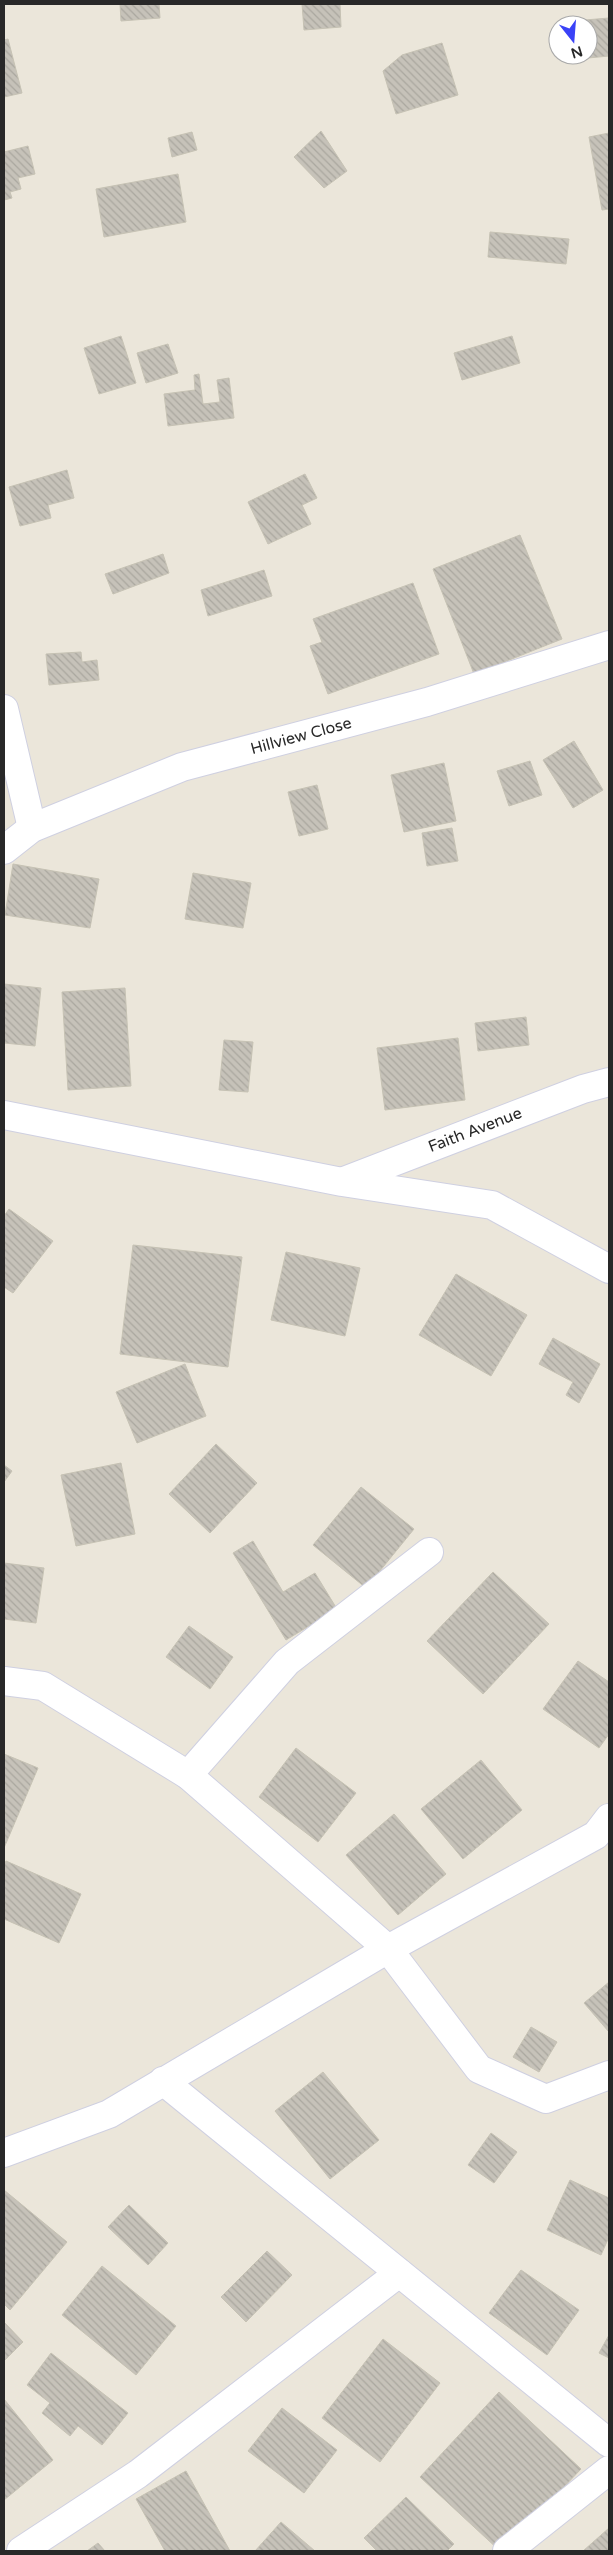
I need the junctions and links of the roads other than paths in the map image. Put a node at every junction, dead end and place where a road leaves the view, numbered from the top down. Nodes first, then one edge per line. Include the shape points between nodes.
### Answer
1 (609, 645) edge
2 (4, 709) edge
3 (32, 828) junction
4 (4, 850) edge
5 (609, 1082) edge
6 (4, 1116) edge
7 (342, 1182) junction
8 (609, 1269) edge
9 (429, 1552) dead end
10 (4, 1681) edge
11 (188, 1775) junction
12 (609, 1818) edge
13 (388, 1948) junction
14 (609, 2074) edge
15 (163, 2082) junction
16 (4, 2153) edge
17 (399, 2273) junction
18 (609, 2443) edge
19 (609, 2470) edge
20 (20, 2551) edge
21 (507, 2551) edge

1 - 3 street, Hillview Close via 427,702 182,767
2 - 3 street
3 - 4 street, Hillview Close
5 - 7 street, Faith Avenue via 582,1089
6 - 7 street
7 - 8 street via 492,1205
9 - 11 street via 287,1662
10 - 11 street via 43,1686
11 - 13 street
12 - 13 street via 596,1835
13 - 14 street via 479,2069 546,2099
13 - 15 street
15 - 16 street via 109,2114
15 - 17 street
17 - 18 street
17 - 20 street via 138,2474
19 - 21 street

